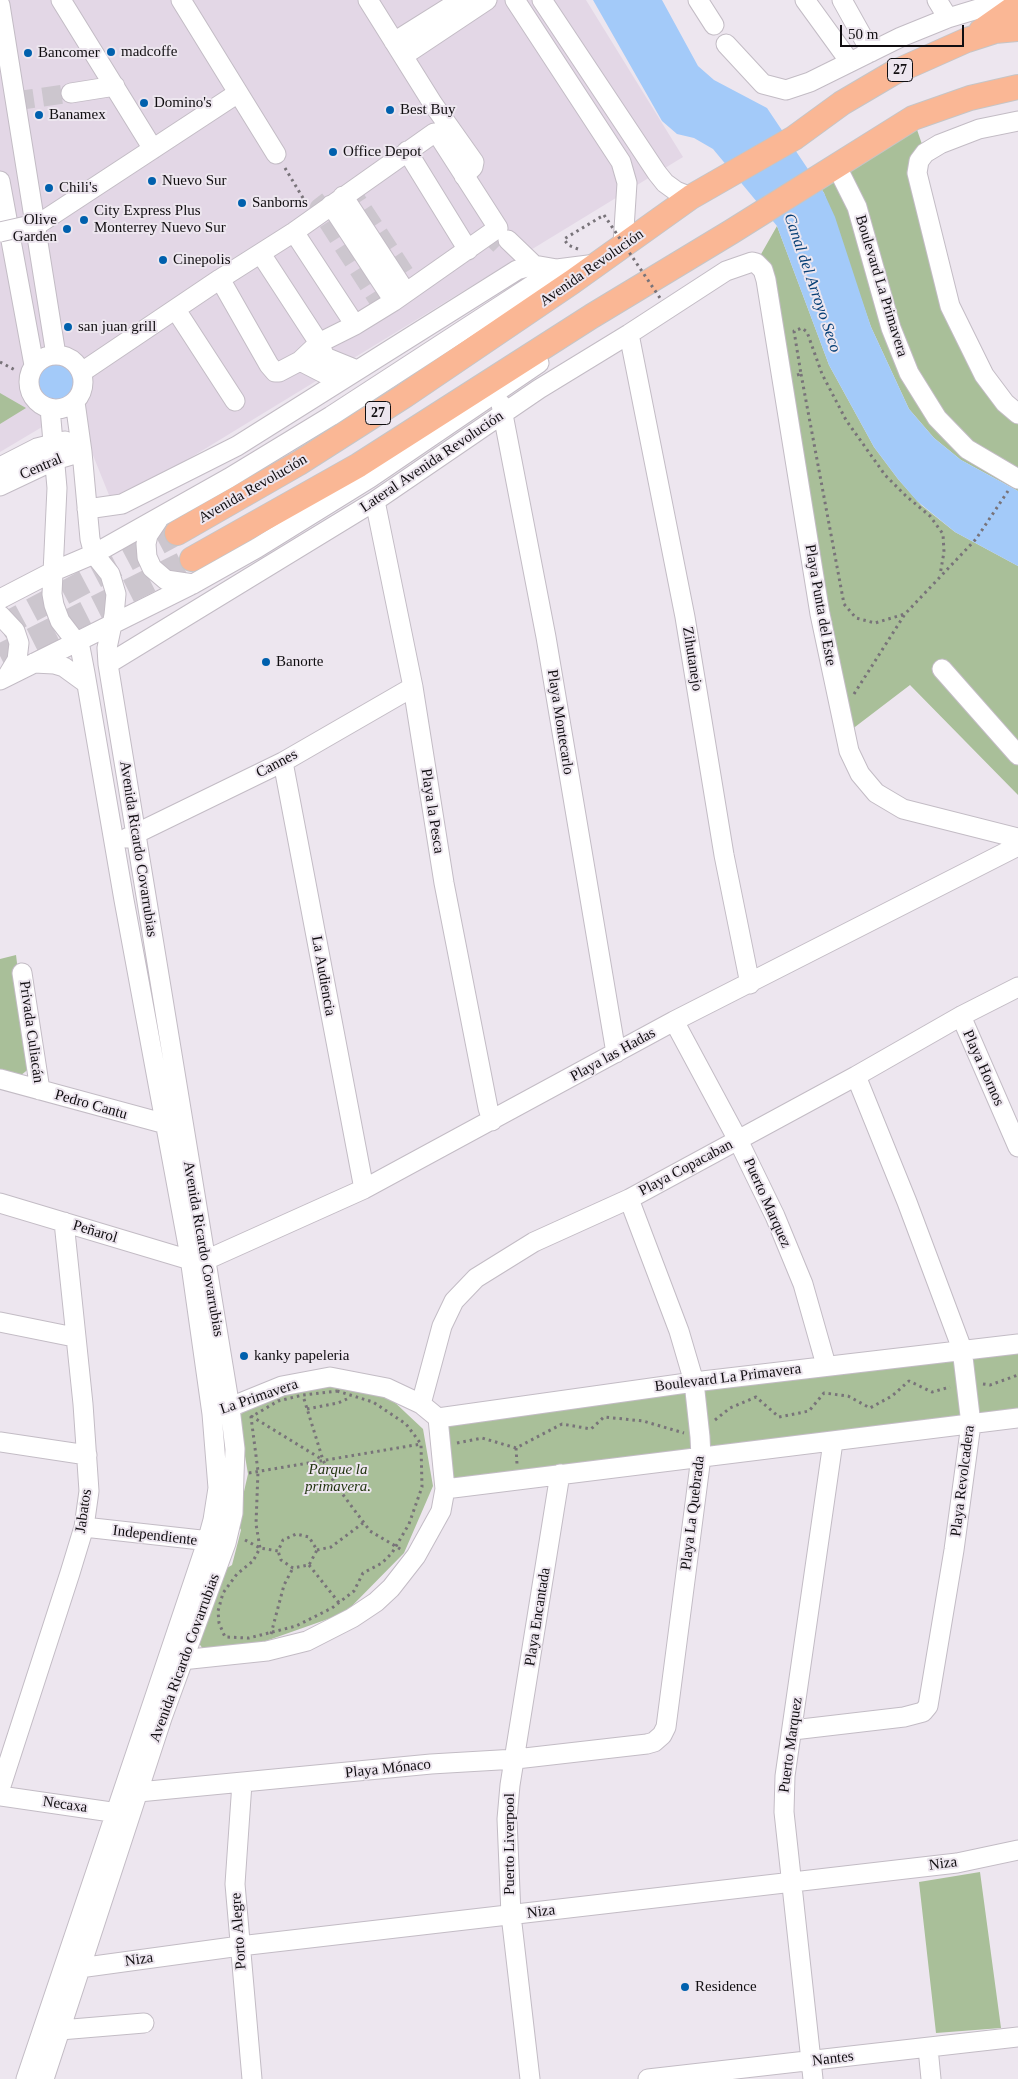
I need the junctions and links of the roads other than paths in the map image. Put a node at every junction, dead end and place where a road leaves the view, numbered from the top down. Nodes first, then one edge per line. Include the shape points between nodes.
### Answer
1 (61, 0) edge
2 (181, 0) edge
3 (368, 0) edge
4 (443, 0) edge
5 (461, 0) edge
6 (474, 0) edge
7 (487, 0) edge
8 (515, 0) edge
9 (542, 0) edge
10 (698, 0) edge
11 (804, 0) edge
12 (842, 0) edge
13 (937, 0) edge
14 (1018, 4) edge
15 (0, 5) edge
16 (948, 18) junction
17 (714, 24) dead end
18 (1018, 29) edge
19 (967, 40) junction
20 (398, 44) junction
21 (726, 44) dead end
22 (871, 52) junction
23 (850, 62) junction
24 (115, 86) junction
25 (1018, 87) edge
26 (71, 93) tunnel mouth
27 (238, 93) junction
28 (1018, 121) edge
29 (153, 149) junction
30 (408, 151) junction
31 (276, 154) road end
32 (837, 167) junction
33 (468, 168) junction
34 (0, 181) edge
35 (699, 193) junction
36 (337, 200) junction
37 (0, 232) edge
38 (294, 232) junction
39 (504, 242) tunnel mouth
40 (468, 250) junction
41 (261, 254) junction
42 (608, 256) junction
43 (756, 263) joint
44 (525, 268) junction
45 (557, 269) junction
46 (220, 279) junction
47 (400, 296) junction
48 (176, 310) junction
49 (579, 324) junction
50 (355, 325) junction
51 (629, 334) junction
52 (319, 342) junction
53 (56, 355) junction
54 (300, 361) junction
55 (357, 370) junction
56 (32, 371) junction
57 (82, 372) junction
58 (339, 381) junction
59 (500, 391) junction
60 (235, 401) dead end
61 (75, 402) junction
62 (50, 408) junction
63 (1018, 414) edge
64 (502, 416) junction
65 (81, 444) junction
66 (54, 452) junction
67 (0, 467) edge
68 (422, 468) junction
69 (370, 478) junction
70 (1017, 479) edge
71 (0, 486) edge
72 (375, 500) junction
73 (87, 509) junction
74 (158, 520) junction
75 (177, 533) tunnel mouth
76 (94, 554) junction
77 (192, 559) tunnel mouth
78 (54, 571) junction
79 (193, 584) junction
80 (0, 599) edge
81 (0, 615) edge
82 (111, 625) junction
83 (76, 641) junction
84 (33, 663) junction
85 (108, 664) junction
86 (942, 669) dead end
87 (4, 678) edge
88 (86, 683) junction
89 (413, 687) junction
90 (1018, 753) edge
91 (283, 762) junction
92 (137, 833) junction
93 (1018, 838) edge
94 (114, 844) junction
95 (1018, 846) edge
96 (22, 973) dead end
97 (750, 984) junction
98 (1018, 987) edge
99 (961, 1016) junction
100 (674, 1022) junction
101 (616, 1053) junction
102 (856, 1076) junction
103 (0, 1079) edge
104 (40, 1090) junction
105 (492, 1121) junction
106 (174, 1127) junction
107 (738, 1140) junction
108 (1018, 1147) edge
109 (364, 1189) junction
110 (629, 1199) junction
111 (0, 1203) edge
112 (64, 1222) junction
113 (198, 1260) junction
114 (0, 1322) edge
115 (74, 1337) junction
116 (1018, 1344) edge
117 (962, 1350) junction
118 (826, 1366) junction
119 (694, 1382) junction
120 (421, 1404) junction
121 (221, 1411) junction
122 (438, 1418) junction
123 (1018, 1418) edge
124 (971, 1424) junction
125 (0, 1442) edge
126 (833, 1442) junction
127 (87, 1455) junction
128 (701, 1457) junction
129 (560, 1474) junction
130 (445, 1489) junction
131 (84, 1527) junction
132 (227, 1537) junction
133 (207, 1542) junction
134 (175, 1661) junction
135 (793, 1730) junction
136 (654, 1742) joint
137 (516, 1759) junction
138 (242, 1783) junction
139 (0, 1789) edge
140 (130, 1793) junction
141 (0, 1796) edge
142 (122, 1814) junction
143 (1018, 1850) edge
144 (791, 1882) junction
145 (511, 1915) junction
146 (240, 1946) junction
147 (72, 1969) junction
148 (144, 2023) dead end
149 (60, 2030) junction
150 (1018, 2037) edge
151 (928, 2048) junction
152 (812, 2070) edge
153 (26, 2079) edge
154 (44, 2079) edge
155 (252, 2079) edge
156 (530, 2079) edge
157 (648, 2079) edge
158 (931, 2079) edge

1 - 24 street
2 - 27 street
3 - 20 street
4 - 20 street
5 - 20 street
6 - 20 street
7 - 20 street
8 - 42 street via 621,162 627,183
9 - 35 street via 665,183 676,191
10 - 17 street
11 - 23 street
12 - 22 street
13 - 16 street
14 - 16 street via 978,9
14 - 19 main road
15 - 53 street
16 - 22 street
18 - 19 main road, Avenida Revolución / 27
19 - 35 main road, Avenida Revolución / 27 via 894,72 842,103 794,138
20 - 33 street
21 - 23 street via 763,84 776,89 797,88
22 - 23 street
24 - 26 street
24 - 29 street
25 - 32 main road, Avenida Revolución / 27 via 970,98 914,118
27 - 29 street
27 - 31 street
28 - 63 street via 979,129 940,144 925,153 919,161 917,173 950,306 984,375 1005,403
29 - 37 street, bridge via 40,223
30 - 33 street via 434,133
30 - 36 street
30 - 40 street
32 - 49 main road, Avenida Revolución / 27
32 - 70 street, Boulevard La Primavera via 857,207 891,328 909,373 937,418 967,448
33 - 40 street via 498,228
34 - 56 street
35 - 42 main road, Avenida Revolución / 27
36 - 38 street
36 - 47 street
38 - 41 street
38 - 50 street
39 - 44 street
40 - 47 street
41 - 46 street
41 - 52 street
42 - 45 street
42 - 75 main road, Avenida Revolución / 27 via 404,396 299,463
43 - 51 street, Lateral Avenida Revolución via 746,263 726,271
43 - 93 street, Playa Punta del Este via 766,280 820,614 849,751 860,774 876,793 903,809
44 - 45 street
44 - 55 street
45 - 74 street via 317,425
46 - 48 street
46 - 54 street via 272,369 278,372
47 - 50 street
48 - 57 street
48 - 60 street
49 - 59 street via 554,352
49 - 77 main road, Avenida Revolución / 27 via 359,465
50 - 52 street
51 - 64 street, Lateral Avenida Revolución via 539,389
51 - 97 street, Zihutanejo via 685,617 724,855
52 - 54 street
52 - 55 street via 325,357
53 - 56 street via 43,358
53 - 57 street via 75,361
54 - 58 street
55 - 58 street
56 - 62 street via 30,388 34,398
57 - 61 street via 82,388
58 - 73 street via 237,446 156,488 122,504
59 - 64 street, Playa Montecarlo
59 - 69 street
61 - 62 street via 63,408
61 - 65 street, Avenida Ricardo Covarrubias
62 - 66 street, Avenida Ricardo Covarrubias
64 - 68 street, Lateral Avenida Revolución
64 - 101 street, Playa Montecarlo via 546,637
65 - 66 street, Central
65 - 73 street, Avenida Ricardo Covarrubias
66 - 67 street, Central via 37,448
66 - 71 street, Central
66 - 78 street, Avenida Ricardo Covarrubias via 58,504
68 - 69 street
68 - 72 street, Lateral Avenida Revolución
69 - 79 street
72 - 85 street, Lateral Avenida Revolución
72 - 89 street, Playa la Pesca
73 - 76 street, Avenida Ricardo Covarrubias
74 - 76 street
74 - 79 street via 146,544 152,568 166,580
76 - 78 street
76 - 82 street, Avenida Ricardo Covarrubias via 114,584 116,605
78 - 80 street
78 - 83 street, Avenida Ricardo Covarrubias via 52,594 56,613
79 - 82 street
81 - 87 street via 15,631 19,643 17,660
82 - 83 street
82 - 85 street, Avenida Ricardo Covarrubias
83 - 84 street
83 - 88 street, Avenida Ricardo Covarrubias
84 - 87 street
84 - 88 street via 64,667
85 - 92 street, Avenida Ricardo Covarrubias
86 - 90 street
88 - 94 street, Avenida Ricardo Covarrubias
89 - 91 street, Cannes
89 - 105 street, Playa la Pesca via 444,883
91 - 92 street, Cannes
91 - 109 street, La Audiencia
92 - 94 street, Cannes
92 - 106 street, Avenida Ricardo Covarrubias
94 - 106 street, Avenida Ricardo Covarrubias
95 - 97 street, Playa las Hadas
96 - 104 street, Privada Culiacán
97 - 100 street, Playa las Hadas
98 - 99 street, Playa Copacaban
99 - 102 street, Playa Copacaban
99 - 108 street, Playa Hornos
100 - 101 street, Playa las Hadas
100 - 107 street, Puerto Marquez
101 - 105 street, Playa las Hadas
102 - 107 street, Playa Copacaban
102 - 117 street, Playa Revolcadera
103 - 104 street, Pedro Cantu
104 - 106 street, Pedro Cantu
105 - 109 street, Playa las Hadas
106 - 113 street, Avenida Ricardo Covarrubias
107 - 110 street, Playa Copacaban
107 - 118 street, Puerto Marquez via 803,1284
109 - 113 street, Playa las Hadas
110 - 119 street, Playa La Quebrada via 679,1331
110 - 120 street, Playa Copacaban via 534,1242 476,1278 454,1301 442,1326
111 - 112 street, Peñarol
112 - 113 street, Peñarol
112 - 115 street, Jabatos
113 - 121 street, Avenida Ricardo Covarrubias
114 - 115 street
115 - 127 street, Jabatos
116 - 117 street, Boulevard La Primavera
117 - 118 street, Boulevard La Primavera
117 - 124 street, Playa Revolcadera
118 - 119 street, Boulevard La Primavera
119 - 122 street, Boulevard La Primavera
119 - 128 street, Playa La Quebrada
120 - 121 street, La Primavera via 387,1388 358,1389 330,1378 301,1388 282,1386 250,1408
120 - 122 street, La Primavera
121 - 132 street, Avenida Ricardo Covarrubias via 235,1449 234,1505
121 - 133 street, Avenida Ricardo Covarrubias via 218,1488
122 - 130 street
123 - 124 street
124 - 126 street
124 - 135 street, Playa Revolcadera via 928,1706 923,1712 904,1717
125 - 127 street
126 - 128 street
126 - 135 street, Puerto Marquez
127 - 131 street, Jabatos via 89,1491
128 - 129 street
128 - 136 street, Playa La Quebrada via 666,1727
129 - 130 street
129 - 137 street, Playa Encantada
130 - 134 street via 435,1523 416,1556 391,1588 352,1618 307,1640 267,1651
131 - 133 street, Independiente
131 - 139 street, Jabatos
132 - 133 street, Independiente
132 - 134 street, Avenida Ricardo Covarrubias
133 - 134 street, Avenida Ricardo Covarrubias
134 - 140 street, Avenida Ricardo Covarrubias
135 - 144 street, Puerto Marquez via 785,1776 784,1812
136 - 137 street, Playa Mónaco
137 - 138 street, Playa Mónaco
137 - 145 street, Puerto Liverpool via 507,1819
138 - 140 street, Playa Mónaco
138 - 146 street, Porto Alegre via 235,1884
140 - 142 street, Avenida Ricardo Covarrubias
141 - 142 street, Necaxa
142 - 147 street, Avenida Ricardo Covarrubias
143 - 144 street, Niza via 957,1863
144 - 145 street, Niza
144 - 152 street, Puerto Marquez
145 - 146 street, Niza
145 - 156 street, Puerto Liverpool
146 - 147 street, Niza
146 - 155 street, Porto Alegre
147 - 149 street, Avenida Ricardo Covarrubias
147 - 153 street, Avenida Ricardo Covarrubias
148 - 149 street
149 - 154 street, Avenida Ricardo Covarrubias
150 - 151 street, Nantes
151 - 152 street, Nantes
151 - 158 street
152 - 157 street, Nantes

